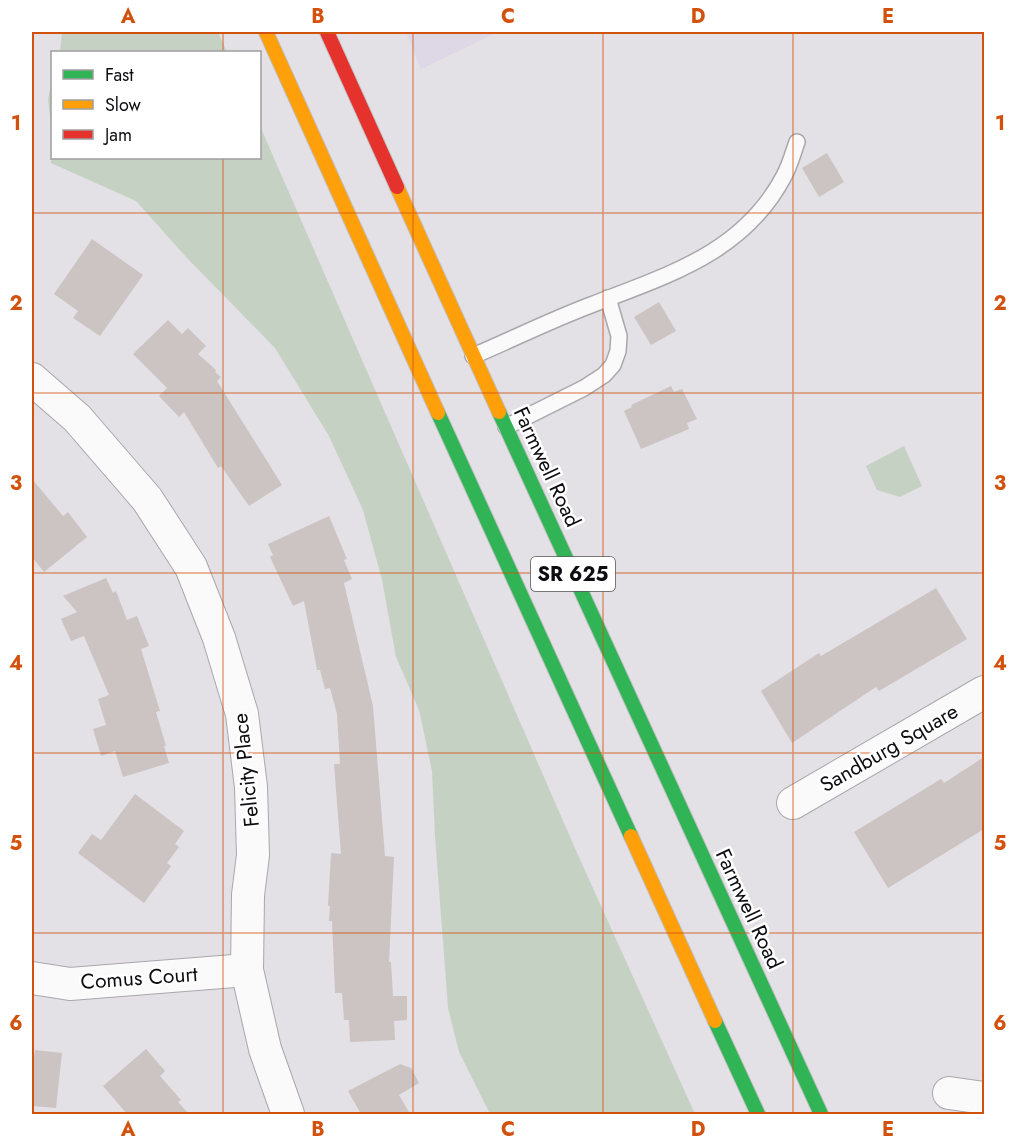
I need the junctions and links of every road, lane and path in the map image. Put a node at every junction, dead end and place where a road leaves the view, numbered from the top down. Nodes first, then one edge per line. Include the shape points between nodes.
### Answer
1 (266, 32) edge
2 (327, 32) edge
3 (797, 142) dead end
4 (608, 298) junction
5 (473, 356) junction
6 (32, 379) edge
7 (506, 428) junction
8 (984, 692) edge
9 (793, 803) dead end
10 (247, 970) junction
11 (32, 978) edge
12 (949, 1093) dead end
13 (984, 1098) edge
14 (288, 1114) edge
15 (758, 1114) edge
16 (821, 1114) edge

1 - 15 main road, SR 625
2 - 5 main road, Farmwell Road / SR 625
3 - 4 lane via 785,175 770,200 729,242 683,268
4 - 5 lane
4 - 7 lane via 619,336 613,365 584,388
5 - 7 main road, Farmwell Road / SR 625
6 - 10 street, Felicity Place via 77,418 147,499 191,567 219,638 242,714 251,787 253,855
7 - 16 main road, Farmwell Road / SR 625
8 - 9 street, Sandburg Square
10 - 11 street, Comus Court via 70,984
10 - 14 street, Felicity Place via 265,1049
12 - 13 street

